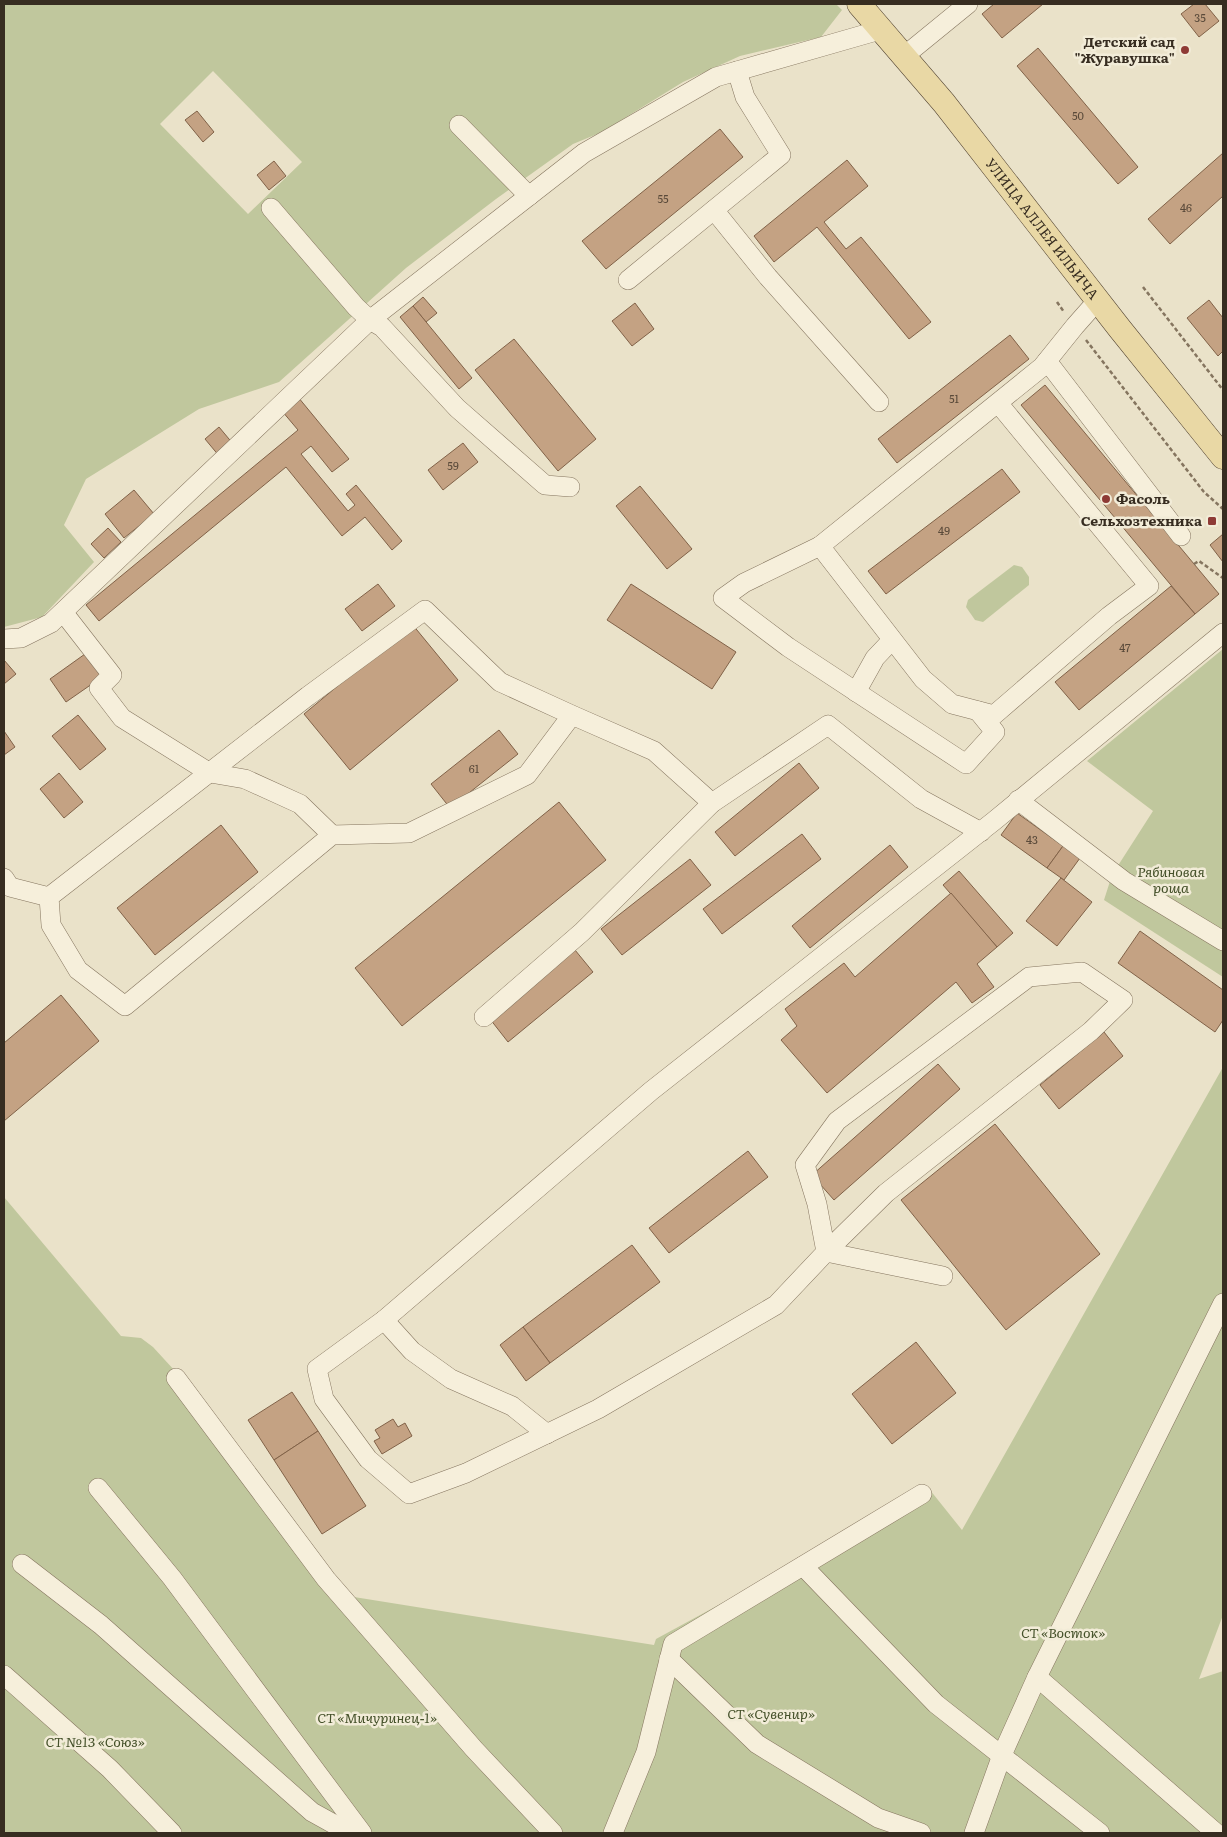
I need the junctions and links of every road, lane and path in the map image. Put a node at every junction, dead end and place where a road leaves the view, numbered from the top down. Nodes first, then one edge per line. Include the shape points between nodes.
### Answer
1 (859, 4) edge
2 (968, 4) edge
3 (880, 30) junction
4 (903, 57) junction
5 (737, 71) junction
6 (460, 125) dead end
7 (529, 196) junction
8 (272, 208) dead end
9 (714, 210) junction
10 (628, 280) dead end
11 (1143, 286) dead end
12 (1098, 300) junction
13 (1057, 302) dead end
14 (370, 320) junction
15 (1075, 326) junction
16 (1047, 361) junction
17 (1223, 390) edge
18 (879, 402) dead end
19 (998, 403) junction
20 (1223, 457) edge
21 (570, 487) dead end
22 (1223, 509) edge
23 (1181, 536) dead end
24 (820, 546) junction
25 (1194, 564) dead end
26 (1223, 578) edge
27 (63, 612) junction
28 (1223, 632) edge
29 (4, 639) edge
30 (892, 640) junction
31 (856, 692) junction
32 (978, 711) junction
33 (572, 715) junction
34 (210, 773) junction
35 (1018, 800) junction
36 (712, 802) junction
37 (987, 826) junction
38 (332, 835) junction
39 (4, 878) edge
40 (49, 897) junction
41 (1223, 941) edge
42 (484, 1017) dead end
43 (826, 1252) junction
44 (943, 1276) dead end
45 (1223, 1303) edge
46 (384, 1320) junction
47 (176, 1378) dead end
48 (547, 1434) junction
49 (98, 1488) dead end
50 (922, 1494) dead end
51 (22, 1564) dead end
52 (803, 1566) junction
53 (669, 1659) junction
54 (4, 1675) edge
55 (1037, 1677) junction
56 (1002, 1756) junction
57 (172, 1833) edge
58 (350, 1833) edge
59 (362, 1833) edge
60 (552, 1833) edge
61 (613, 1833) edge
62 (921, 1833) edge
63 (974, 1833) edge
64 (1100, 1833) edge
65 (1216, 1833) edge

1 - 3 main road, УЛИЦА АЛЛЕЯ ИЛЬИЧА
2 - 4 street
3 - 4 main road, УЛИЦА АЛЛЕЯ ИЛЬИЧА
3 - 5 street
4 - 12 main road, УЛИЦА АЛЛЕЯ ИЛЬИЧА via 944,104
5 - 7 street via 716,77 584,154
5 - 9 street via 745,97 781,155
6 - 7 street
7 - 14 street
8 - 14 street
9 - 10 street
9 - 18 street via 768,277
11 - 17 path
12 - 15 street
12 - 20 main road, УЛИЦА АЛЛЕЯ ИЛЬИЧА
13 - 15 path
14 - 21 street via 382,327 456,408 545,485
14 - 27 street
15 - 16 street
15 - 22 path via 1204,492
16 - 19 street
16 - 23 street
19 - 24 street
19 - 32 street via 1149,586 1109,616 994,715
24 - 30 street
24 - 31 street via 744,583 723,598
25 - 26 path via 1199,561
27 - 29 street via 50,624 21,638
27 - 34 street via 112,675 99,688 122,718
28 - 35 street
30 - 31 street via 875,658
30 - 32 street via 923,678 952,704
31 - 32 street via 966,764 995,732
33 - 34 street via 500,682 425,610
33 - 36 street via 654,751
33 - 38 street via 527,775 519,779 408,833
34 - 38 street via 245,779 300,804
34 - 40 street
35 - 37 street
35 - 41 street via 1124,881
36 - 37 street via 828,725 921,799
36 - 42 street via 582,932
37 - 46 street via 651,1091
38 - 40 street via 125,1006 78,970 51,925
39 - 40 street via 10,887
43 - 43 street via 818,1204 805,1165 837,1121 1029,978 1082,972 1123,1000 1091,1031 886,1193
43 - 44 street
43 - 48 street via 776,1305 598,1410
45 - 55 street
46 - 48 street via 412,1351 451,1379 512,1406
46 - 48 street via 317,1369 324,1399 368,1459 409,1494 466,1473
47 - 60 street via 326,1579
49 - 59 street via 172,1578
50 - 52 street
51 - 58 street via 101,1625 312,1812
52 - 53 street via 673,1644
52 - 56 street via 936,1704
53 - 61 street via 646,1752
53 - 62 street via 757,1744 878,1818
54 - 57 street via 110,1769
55 - 56 street
55 - 65 street
56 - 63 street
56 - 64 street

